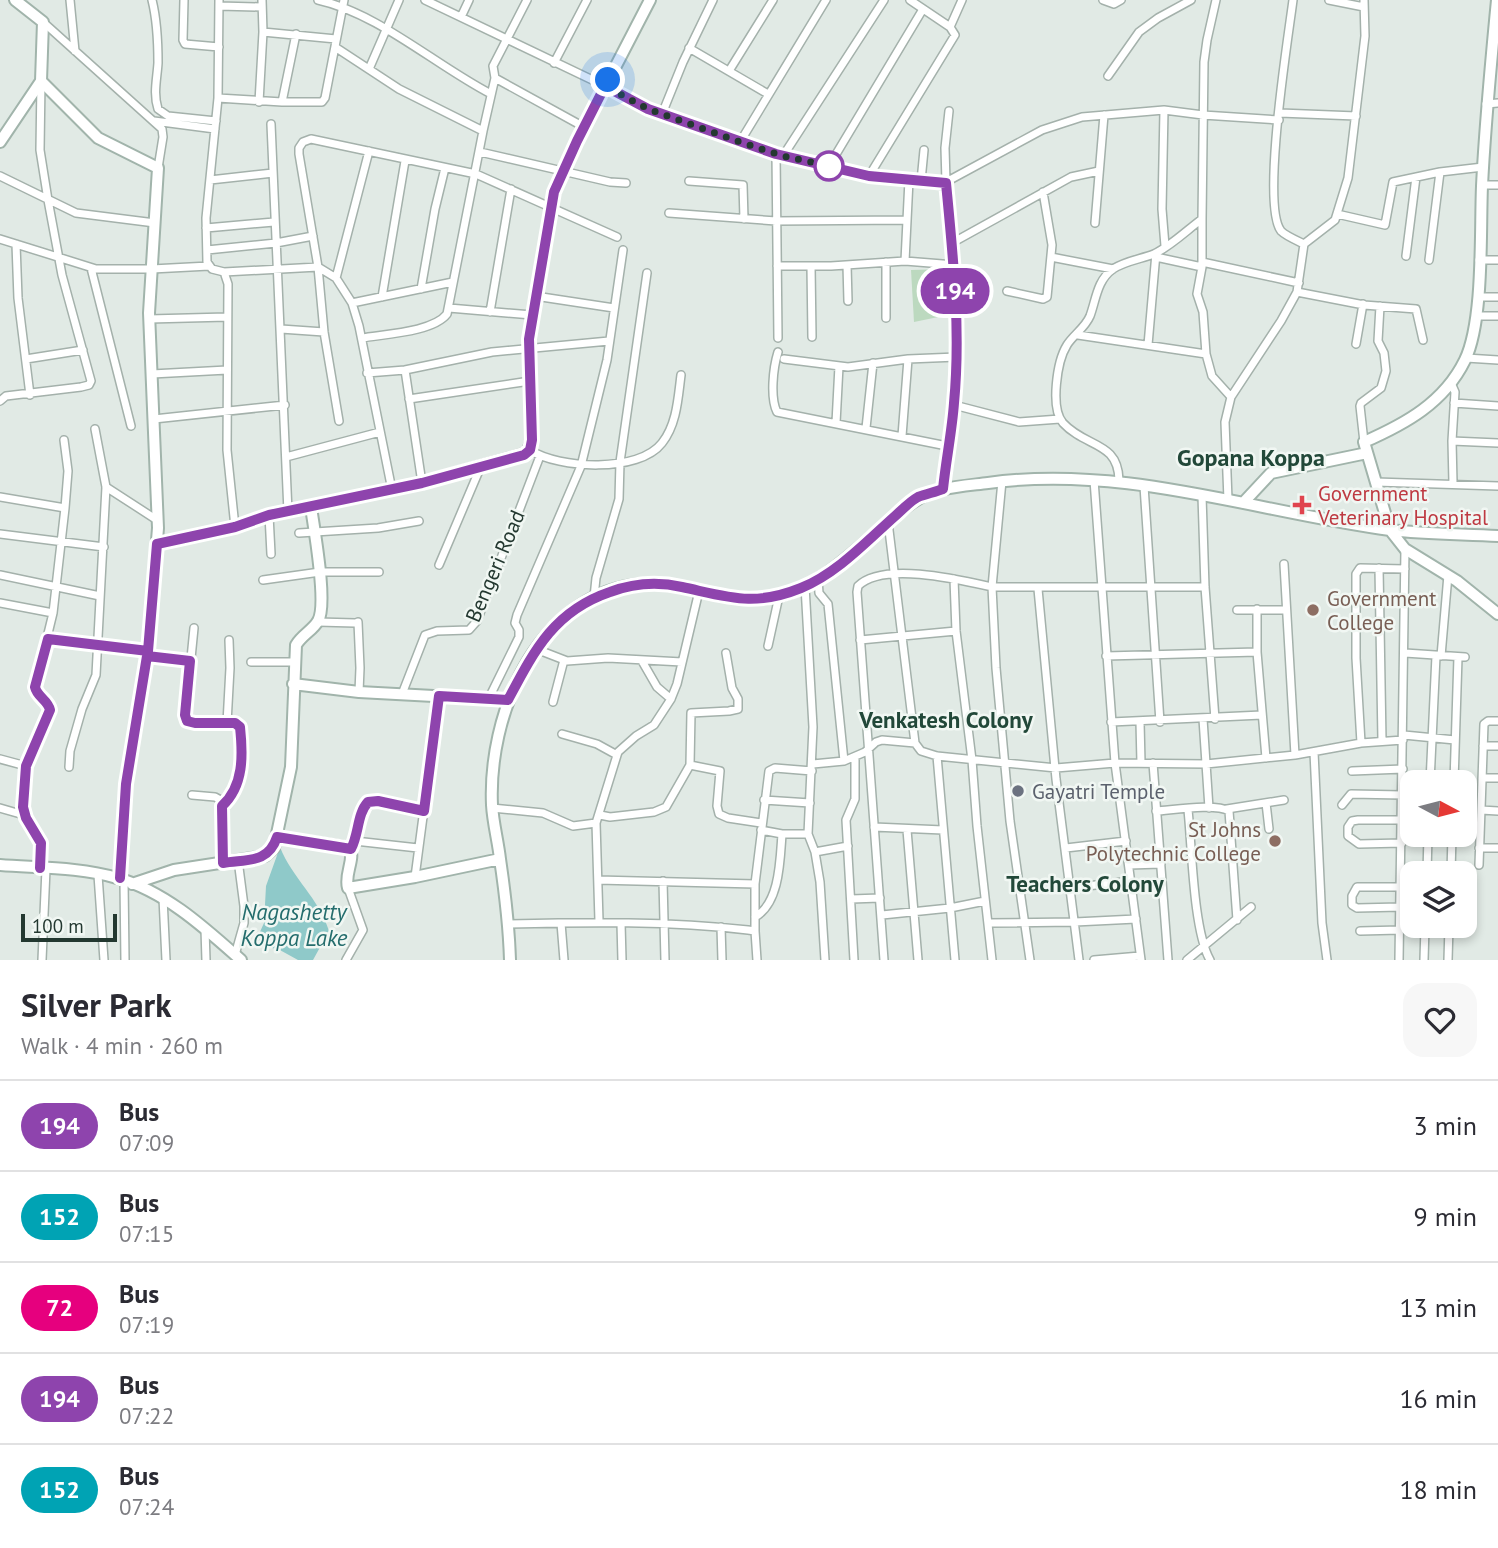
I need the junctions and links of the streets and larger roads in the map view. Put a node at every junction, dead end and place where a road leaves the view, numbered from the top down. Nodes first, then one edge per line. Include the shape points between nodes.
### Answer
1 (15, 0) edge
2 (71, 0) edge
3 (152, 0) edge
4 (184, 0) edge
5 (318, 0) edge
6 (399, 0) edge
7 (425, 0) edge
8 (469, 0) edge
9 (527, 0) edge
10 (587, 0) edge
11 (650, 0) edge
12 (713, 0) edge
13 (773, 0) edge
14 (827, 0) edge
15 (884, 0) edge
16 (910, 0) edge
17 (962, 0) edge
18 (1103, 0) edge
19 (1121, 0) edge
20 (1191, 0) edge
21 (1216, 0) edge
22 (1293, 0) edge
23 (1329, 0) edge
24 (1497, 0) edge
25 (219, 3) edge
26 (343, 3) edge
27 (262, 4) edge
28 (1364, 4) edge
29 (922, 5) edge
30 (461, 17) junction
31 (43, 22) junction
32 (950, 27) junction
33 (386, 29) junction
34 (263, 32) junction
35 (296, 34) junction
36 (506, 39) junction
37 (335, 43) junction
38 (219, 47) junction
39 (689, 48) junction
40 (75, 51) junction
41 (554, 63) junction
42 (369, 69) junction
43 (729, 71) junction
44 (1108, 76) dead end
45 (495, 78) junction
46 (41, 81) junction
47 (605, 86) junction
48 (491, 94) junction
49 (768, 94) junction
50 (218, 98) junction
51 (259, 102) junction
52 (282, 103) junction
53 (1492, 104) edge
54 (1164, 110) junction
55 (949, 111) dead end
56 (662, 114) junction
57 (1104, 115) junction
58 (1203, 115) junction
59 (1279, 116) junction
60 (1356, 116) junction
61 (153, 121) junction
62 (271, 124) dead end
63 (215, 125) junction
64 (584, 127) junction
65 (483, 131) junction
66 (0, 142) edge
67 (740, 142) junction
68 (924, 150) dead end
69 (369, 151) junction
70 (479, 154) junction
71 (780, 155) junction
72 (405, 161) junction
73 (829, 166) junction
74 (1483, 167) junction
75 (158, 168) junction
76 (446, 169) junction
77 (563, 171) junction
78 (1099, 171) junction
79 (476, 172) junction
80 (1440, 172) junction
81 (273, 173) junction
82 (0, 176) edge
83 (869, 176) junction
84 (1416, 177) junction
85 (887, 178) junction
86 (921, 179) junction
87 (210, 180) junction
88 (909, 180) junction
89 (689, 181) dead end
90 (626, 183) dead end
91 (946, 183) junction
92 (1482, 185) junction
93 (1498, 185) edge
94 (511, 190) junction
95 (1043, 191) junction
96 (48, 200) junction
97 (552, 207) junction
98 (669, 213) dead end
99 (1337, 214) junction
100 (744, 219) junction
101 (1202, 219) junction
102 (907, 220) junction
103 (776, 221) junction
104 (274, 222) junction
105 (155, 223) junction
106 (1095, 223) dead end
107 (206, 228) junction
108 (313, 236) junction
109 (617, 237) dead end
110 (0, 239) edge
111 (276, 243) junction
112 (952, 243) junction
113 (16, 244) junction
114 (1304, 244) junction
115 (1165, 246) junction
116 (207, 250) junction
117 (623, 250) dead end
118 (1156, 255) junction
119 (1406, 256) dead end
120 (58, 257) junction
121 (1051, 257) junction
122 (1429, 260) dead end
123 (1479, 260) junction
124 (1498, 260) edge
125 (905, 261) junction
126 (886, 262) junction
127 (1202, 264) junction
128 (777, 265) junction
129 (847, 265) junction
130 (955, 265) junction
131 (209, 266) junction
132 (811, 266) junction
133 (318, 267) junction
134 (91, 268) junction
135 (278, 269) junction
136 (1113, 269) junction
137 (152, 270) junction
138 (224, 272) junction
139 (647, 273) dead end
140 (336, 278) junction
141 (453, 282) junction
142 (1299, 283) junction
143 (421, 289) junction
144 (1007, 291) dead end
145 (1297, 292) junction
146 (535, 296) junction
147 (382, 297) junction
148 (1478, 297) junction
149 (1498, 298) edge
150 (848, 301) dead end
151 (352, 303) junction
152 (1363, 304) junction
153 (1380, 306) junction
154 (449, 308) junction
155 (614, 309) junction
156 (490, 312) junction
157 (532, 315) junction
158 (1477, 316) junction
159 (1498, 316) edge
160 (228, 317) junction
161 (886, 318) dead end
162 (149, 319) junction
163 (281, 330) junction
164 (324, 332) junction
165 (1077, 335) junction
166 (812, 337) dead end
167 (362, 338) junction
168 (778, 338) dead end
169 (1423, 340) dead end
170 (609, 341) junction
171 (1356, 344) dead end
172 (1148, 345) junction
173 (529, 349) junction
174 (83, 350) junction
175 (778, 352) dead end
176 (1206, 354) junction
177 (957, 357) junction
178 (1466, 358) junction
179 (26, 359) junction
180 (784, 359) dead end
181 (908, 359) junction
182 (1498, 360) edge
183 (873, 363) junction
184 (839, 366) junction
185 (227, 370) junction
186 (405, 370) junction
187 (367, 373) junction
188 (152, 374) junction
189 (681, 375) dead end
190 (530, 381) junction
191 (1451, 383) junction
192 (30, 395) junction
193 (1231, 397) junction
194 (1, 398) edge
195 (409, 399) junction
196 (1454, 403) junction
197 (285, 405) junction
198 (954, 405) junction
199 (1498, 406) edge
200 (227, 410) junction
201 (154, 419) junction
202 (1060, 419) junction
203 (339, 421) dead end
204 (836, 423) junction
205 (131, 426) dead end
206 (866, 428) junction
207 (95, 429) dead end
208 (380, 432) junction
209 (902, 436) junction
210 (64, 440) dead end
211 (1452, 441) junction
212 (1364, 442) junction
213 (1498, 443) edge
214 (947, 446) junction
215 (535, 453) junction
216 (1367, 453) junction
217 (286, 457) junction
218 (620, 462) junction
219 (481, 466) junction
220 (581, 466) junction
221 (1094, 480) junction
222 (1119, 480) junction
223 (1002, 481) junction
224 (1376, 482) junction
225 (422, 483) junction
226 (1453, 483) junction
227 (1144, 486) junction
228 (1498, 486) edge
229 (106, 487) junction
230 (392, 489) junction
231 (943, 489) junction
232 (1202, 496) junction
233 (0, 497) edge
234 (1228, 500) junction
235 (1242, 503) junction
236 (311, 507) junction
237 (65, 508) junction
238 (288, 512) junction
239 (269, 515) junction
240 (157, 520) junction
241 (419, 521) dead end
242 (888, 522) junction
243 (235, 527) junction
244 (1390, 530) junction
245 (299, 533) dead end
246 (315, 533) junction
247 (0, 534) edge
248 (1498, 536) edge
249 (60, 541) junction
250 (157, 544) junction
251 (104, 547) junction
252 (1405, 549) junction
253 (271, 554) dead end
254 (1284, 564) dead end
255 (439, 565) dead end
256 (1379, 568) junction
257 (1405, 569) junction
258 (320, 572) junction
259 (379, 572) dead end
260 (895, 574) junction
261 (0, 575) edge
262 (1448, 575) junction
263 (818, 579) junction
264 (954, 579) junction
265 (263, 580) dead end
266 (805, 586) junction
267 (992, 587) junction
268 (1205, 587) junction
269 (55, 588) junction
270 (1101, 588) junction
271 (1152, 588) junction
272 (1038, 589) junction
273 (699, 591) junction
274 (100, 596) junction
275 (779, 596) junction
276 (594, 597) junction
277 (0, 603) edge
278 (1257, 609) junction
279 (1237, 610) dead end
280 (1285, 610) junction
281 (53, 613) junction
282 (1498, 614) edge
283 (318, 622) junction
284 (194, 628) dead end
285 (956, 631) junction
286 (903, 636) junction
287 (48, 639) junction
288 (229, 640) dead end
289 (860, 640) junction
290 (96, 644) junction
291 (768, 646) dead end
292 (536, 649) junction
293 (1257, 652) junction
294 (147, 653) junction
295 (726, 653) dead end
296 (1210, 653) junction
297 (1405, 653) junction
298 (1156, 655) junction
299 (1106, 656) junction
300 (1439, 656) junction
301 (564, 660) junction
302 (190, 661) junction
303 (642, 661) junction
304 (251, 662) dead end
305 (294, 662) junction
306 (682, 662) junction
307 (293, 684) junction
308 (359, 692) junction
309 (402, 694) junction
310 (439, 696) junction
311 (671, 699) junction
312 (508, 700) junction
313 (487, 701) junction
314 (553, 702) dead end
315 (1262, 715) junction
316 (1203, 719) junction
317 (1215, 719) junction
318 (1498, 721) edge
319 (1111, 722) junction
320 (1140, 722) junction
321 (1160, 722) junction
322 (227, 723) junction
323 (562, 734) dead end
324 (1403, 737) junction
325 (1431, 737) junction
326 (1455, 740) junction
327 (1382, 741) junction
328 (915, 743) junction
329 (1361, 743) junction
330 (1483, 746) junction
331 (1498, 746) edge
332 (869, 748) junction
333 (1314, 752) junction
334 (617, 755) junction
335 (1295, 755) junction
336 (937, 756) junction
337 (855, 757) junction
338 (1266, 758) junction
339 (0, 759) edge
340 (972, 760) junction
341 (844, 761) junction
342 (1115, 763) junction
343 (1141, 763) junction
344 (1153, 763) junction
345 (1006, 764) junction
346 (1206, 764) junction
347 (690, 765) junction
348 (26, 766) junction
349 (69, 767) dead end
350 (812, 768) junction
351 (1056, 768) junction
352 (1403, 769) joint
353 (1430, 770) edge
354 (1454, 770) edge
355 (1352, 771) dead end
356 (1482, 778) junction
357 (1498, 778) edge
358 (192, 795) dead end
359 (1400, 795) edge
360 (764, 800) junction
361 (1284, 800) dead end
362 (226, 803) junction
363 (810, 803) junction
364 (1266, 803) junction
365 (1342, 805) dead end
366 (0, 808) edge
367 (492, 808) junction
368 (1209, 808) junction
369 (1227, 809) junction
370 (1188, 810) junction
371 (1481, 810) junction
372 (424, 811) junction
373 (1156, 811) junction
374 (1498, 811) edge
375 (24, 815) junction
376 (600, 815) junction
377 (1400, 820) edge
378 (596, 823) junction
379 (761, 827) junction
380 (874, 827) junction
381 (1269, 829) dead end
382 (907, 830) junction
383 (943, 830) junction
384 (782, 834) junction
385 (808, 834) junction
386 (277, 837) junction
387 (1126, 841) junction
388 (1400, 843) edge
389 (353, 845) junction
390 (848, 846) junction
391 (418, 848) junction
392 (1066, 848) junction
393 (1479, 848) junction
394 (1498, 848) edge
395 (815, 852) junction
396 (500, 859) junction
397 (238, 860) junction
398 (223, 863) junction
399 (1161, 864) junction
400 (0, 865) edge
401 (1129, 865) junction
402 (1479, 865) dead end
403 (43, 869) junction
404 (98, 875) junction
405 (415, 877) junction
406 (598, 880) junction
407 (125, 881) junction
408 (663, 881) junction
409 (1131, 881) junction
410 (755, 884) junction
411 (1400, 887) edge
412 (348, 888) junction
413 (1069, 888) junction
414 (163, 898) junction
415 (880, 898) junction
416 (851, 899) junction
417 (985, 901) junction
418 (1400, 904) edge
419 (1251, 907) dead end
420 (950, 908) junction
421 (914, 913) junction
422 (882, 915) junction
423 (755, 917) junction
424 (1136, 919) junction
425 (1237, 920) junction
426 (599, 921) junction
427 (561, 922) junction
428 (664, 922) junction
429 (1026, 922) junction
430 (1075, 922) junction
431 (621, 923) junction
432 (988, 923) junction
433 (509, 924) junction
434 (721, 927) junction
435 (205, 928) junction
436 (1400, 930) joint
437 (755, 931) junction
438 (1360, 931) dead end
439 (1425, 938) edge
440 (1449, 938) edge
441 (1204, 947) junction
442 (238, 957) edge
443 (1140, 958) edge
444 (42, 960) edge
445 (104, 960) edge
446 (125, 960) edge
447 (166, 960) edge
448 (206, 960) edge
449 (346, 960) edge
450 (510, 960) edge
451 (564, 960) edge
452 (622, 960) edge
453 (665, 960) edge
454 (722, 960) edge
455 (757, 960) edge
456 (825, 960) edge
457 (854, 960) edge
458 (884, 960) edge
459 (918, 960) edge
460 (955, 960) edge
461 (992, 960) edge
462 (1030, 960) edge
463 (1079, 960) edge
464 (1094, 960) edge
465 (1168, 960) edge
466 (1187, 960) edge
467 (1210, 960) edge
468 (1327, 960) edge
469 (1399, 960) edge
470 (1424, 960) edge
471 (1448, 960) edge

1 - 31 street
2 - 40 street
3 - 63 street via 158,109 168,117
4 - 38 street via 185,44
5 - 26 street
6 - 33 street
7 - 30 street
8 - 30 street
9 - 36 street
10 - 41 street
11 - 47 street
12 - 39 street
13 - 43 street
14 - 49 street
15 - 71 street
16 - 29 street
17 - 32 street
18 - 19 street via 1114,4
20 - 44 street via 1139,32
21 - 58 street via 1207,40
22 - 59 street
23 - 28 street
24 - 53 street
25 - 27 street
25 - 38 street
26 - 33 street
26 - 37 street
27 - 34 street
28 - 60 street
29 - 32 street
29 - 73 street
30 - 36 street
31 - 40 street
31 - 46 street
32 - 83 street via 954,40
33 - 42 street
33 - 48 street
34 - 35 street
34 - 51 street
35 - 37 street
35 - 52 street
36 - 41 street
36 - 45 street via 493,66
37 - 42 street
37 - 52 street via 322,102
38 - 50 street
39 - 43 street
39 - 56 street
40 - 61 street
41 - 47 street
42 - 65 street
43 - 49 street
45 - 48 street
45 - 64 street
46 - 66 street
46 - 75 street via 97,138
46 - 96 street via 40,150
47 - 56 street
47 - 64 street
48 - 65 street
49 - 67 street
50 - 51 street
50 - 63 street
51 - 52 street
53 - 74 street
54 - 57 street
54 - 58 street
54 - 115 street
55 - 91 street
56 - 67 street
57 - 78 street
57 - 91 street via 1072,119 1042,130
58 - 59 street
58 - 101 street
59 - 60 street
59 - 114 street via 1273,170 1275,218 1282,232
60 - 99 street via 1348,178
61 - 63 street
61 - 75 street via 163,133
62 - 81 street
63 - 87 street
64 - 77 street
65 - 70 street
67 - 71 street
68 - 86 street
69 - 72 street
69 - 108 street via 311,139 301,143
69 - 140 street
70 - 77 street
70 - 79 street
71 - 73 street
71 - 103 street
72 - 76 street
72 - 147 street
73 - 83 street
74 - 80 street
74 - 92 street
75 - 105 street
76 - 79 street
76 - 143 street
77 - 90 street
77 - 97 street
78 - 95 street via 1079,174
78 - 106 street
79 - 94 street
79 - 141 street
80 - 84 street
80 - 122 street
81 - 87 street
81 - 104 street
82 - 96 street
83 - 85 street
84 - 99 street via 1392,183 1385,225
84 - 119 street
85 - 86 street via 888,173
85 - 88 street
86 - 88 street
86 - 91 street
87 - 107 street
88 - 102 street
89 - 100 street via 743,185
91 - 112 street
92 - 93 street
92 - 123 street
94 - 97 street
94 - 156 street
95 - 112 street
95 - 121 street
96 - 105 street via 85,216
96 - 120 street
97 - 109 street
97 - 146 street
98 - 100 street
99 - 114 street
100 - 103 street
101 - 115 street
101 - 127 street
102 - 103 street
102 - 125 street
103 - 128 street
104 - 107 street
104 - 111 street
105 - 137 street
107 - 116 street
108 - 111 street
108 - 133 street
110 - 113 street
111 - 116 street
111 - 135 street
112 - 130 street
113 - 120 street
113 - 179 street
114 - 142 street
115 - 118 street
116 - 131 street
117 - 155 street
118 - 127 street
118 - 136 street
118 - 172 street
120 - 134 street
120 - 174 street
121 - 136 street
121 - 144 street via 1045,299
123 - 124 street
123 - 148 street
125 - 126 street
125 - 130 street
126 - 129 street
126 - 161 street
127 - 142 street
127 - 176 street via 1197,294
128 - 132 street
128 - 168 street
129 - 132 street
129 - 150 street
130 - 177 street
131 - 137 street
131 - 138 street
132 - 166 street
133 - 135 street
133 - 140 street
133 - 164 street
134 - 137 street
134 - 205 street
135 - 138 street
135 - 163 street
136 - 165 street via 1098,287 1090,315
137 - 162 street
138 - 160 street
139 - 218 street
140 - 151 street
141 - 143 street
141 - 154 street
142 - 145 street
143 - 147 street
145 - 152 street
145 - 193 street
146 - 155 street
146 - 157 street
147 - 151 street
148 - 149 street
148 - 158 street
151 - 167 street
152 - 153 street
152 - 171 street
153 - 169 street via 1417,310
153 - 212 street via 1378,341 1386,371 1381,388 1361,403
154 - 156 street
154 - 167 street via 442,320 431,326
155 - 170 street
156 - 157 street
157 - 173 street
158 - 159 street
158 - 178 street
160 - 162 street
160 - 185 street
162 - 188 street
163 - 164 street
163 - 197 street
164 - 203 street
165 - 172 street
165 - 202 street via 1060,359 1056,411
167 - 187 street
170 - 173 street
170 - 220 street
172 - 176 street
173 - 186 street
173 - 190 street
174 - 179 street
174 - 192 street via 89,385
175 - 204 street via 775,411
176 - 193 street via 1212,376
177 - 181 street
177 - 198 street
178 - 182 street
178 - 191 street
179 - 192 street
180 - 184 street
181 - 183 street
181 - 209 street
183 - 184 street
183 - 206 street
184 - 204 street
185 - 188 street
185 - 200 street
186 - 187 street
186 - 195 street
187 - 208 street
188 - 201 street
189 - 218 street via 677,410 668,434 658,448 636,460
190 - 195 street
190 - 215 street
191 - 196 street
191 - 212 street via 1431,405
192 - 194 street
193 - 234 street via 1225,422
195 - 225 street
196 - 199 street
196 - 211 street
197 - 200 street
197 - 217 street
198 - 202 street via 1019,422
198 - 214 street
200 - 201 street
200 - 243 street
201 - 240 street
202 - 222 street via 1081,437 1111,452
204 - 206 street
206 - 209 street
207 - 229 street
208 - 217 street
208 - 230 street
209 - 214 street
210 - 237 street via 68,471
211 - 213 street
211 - 226 street
212 - 216 street
214 - 231 street
215 - 219 street
215 - 220 street
215 - 309 street, Bengeri Road via 477,621 469,631 425,635
216 - 224 street
216 - 235 street via 1271,473
217 - 238 street
218 - 220 street
218 - 276 street via 619,499
219 - 225 street
219 - 255 street
220 - 313 street via 517,615 519,637
221 - 222 street
221 - 223 street
221 - 270 street
222 - 227 street
223 - 231 street
223 - 267 street
224 - 226 street
224 - 244 street
225 - 230 street
226 - 228 street
227 - 232 street
227 - 271 street
229 - 240 street
229 - 251 street
230 - 236 street
231 - 242 street via 916,498
232 - 234 street
232 - 268 street
233 - 237 street
234 - 235 street
235 - 244 street
236 - 238 street
236 - 246 street
237 - 249 street
238 - 239 street
239 - 243 street
239 - 253 street
240 - 250 street
241 - 246 street
242 - 260 street
242 - 263 street
243 - 250 street
244 - 248 street
244 - 252 street
245 - 246 street
246 - 258 street
247 - 249 street
249 - 251 street
249 - 269 street
250 - 294 street
251 - 274 street
252 - 257 street
252 - 262 street
254 - 280 street
256 - 257 street
256 - 327 street
256 - 329 street via 1360,568 1356,574
257 - 297 street
258 - 259 street
258 - 265 street
258 - 283 street
260 - 264 street
260 - 286 street
260 - 289 street via 868,578 858,586
261 - 269 street
262 - 282 street
262 - 300 street
263 - 266 street
263 - 341 street via 819,593 828,604
264 - 267 street
264 - 285 street
266 - 275 street
266 - 350 street
267 - 272 street
267 - 345 street
268 - 271 street
268 - 296 street
269 - 274 street
269 - 281 street
270 - 271 street
270 - 272 street
270 - 299 street
271 - 298 street
272 - 351 street
273 - 275 street via 744,600
273 - 276 street via 653,583 629,585
273 - 306 street
274 - 290 street
275 - 291 street
276 - 292 street via 555,624
277 - 281 street
278 - 279 street
278 - 280 street
278 - 293 street
280 - 335 street
281 - 287 street
283 - 305 street via 296,645
283 - 308 street via 357,623
284 - 302 street
285 - 286 street
285 - 340 street
286 - 289 street
286 - 328 street
287 - 290 street
287 - 348 street via 35,687 50,710
288 - 322 street
289 - 332 street
290 - 294 street
290 - 349 street via 96,675 82,709
292 - 301 street
292 - 312 street
293 - 296 street
293 - 315 street
294 - 302 street
294 - 407 street via 126,784
295 - 347 street via 738,709 691,713
296 - 298 street
296 - 317 street
297 - 300 street
297 - 324 street
298 - 299 street
298 - 321 street
299 - 319 street
300 - 325 street
300 - 326 street via 1462,657
301 - 303 street via 608,657
301 - 314 street
302 - 322 street via 187,721
303 - 306 street
303 - 311 street via 657,687
304 - 305 street
305 - 307 street
306 - 311 street
307 - 308 street
307 - 386 street via 291,767
308 - 309 street
309 - 310 street
310 - 313 street
310 - 372 street
311 - 334 street via 654,725
312 - 313 street
312 - 367 street via 492,759
315 - 317 street
315 - 338 street
316 - 317 street
316 - 321 street
316 - 346 street
318 - 330 street via 1485,723
319 - 320 street
319 - 342 street
320 - 321 street
320 - 343 street
322 - 362 street via 240,727 241,764 238,784
323 - 334 street
324 - 325 street
324 - 327 street
324 - 352 street
325 - 326 street
325 - 353 street
326 - 354 street
327 - 329 street
328 - 332 street via 882,740
328 - 336 street via 921,751
329 - 333 street
330 - 331 street
330 - 356 street
332 - 337 street
332 - 380 street
333 - 335 street
333 - 468 street
334 - 376 street
335 - 338 street
336 - 340 street
336 - 383 street
337 - 341 street
337 - 390 street via 855,799 846,820
338 - 346 street
339 - 348 street
340 - 345 street
340 - 417 street
341 - 350 street
342 - 343 street
342 - 351 street
342 - 387 street
343 - 344 street
344 - 346 street
344 - 373 street
345 - 351 street
345 - 429 street
346 - 368 street
347 - 376 street via 661,810
347 - 379 street via 720,771 719,814
348 - 375 street
350 - 360 street via 770,769
350 - 363 street
351 - 392 street
352 - 355 street
356 - 357 street
356 - 371 street
358 - 362 street
359 - 365 street via 1352,794
360 - 363 street
360 - 379 street
361 - 364 street
362 - 398 street via 221,818
363 - 385 street
364 - 369 street
364 - 381 street
366 - 375 street
367 - 378 street via 543,813 573,826
367 - 396 street
368 - 369 street
368 - 370 street
369 - 425 street
370 - 373 street
370 - 441 street
371 - 374 street
371 - 393 street
372 - 389 street via 368,802
372 - 391 street
373 - 399 street
375 - 403 street via 41,843
376 - 378 street
377 - 388 street via 1352,821 1347,831 1359,844
378 - 406 street
379 - 384 street
379 - 410 street
380 - 382 street
380 - 415 street
382 - 383 street
382 - 421 street
383 - 420 street
384 - 385 street
384 - 423 street via 778,883 763,913
385 - 395 street
386 - 389 street
386 - 397 street via 265,856
387 - 392 street
387 - 401 street
389 - 391 street
389 - 412 street
390 - 395 street
390 - 416 street
391 - 405 street
392 - 413 street
393 - 394 street
393 - 402 street
395 - 456 street
396 - 405 street
396 - 433 street
397 - 398 street
397 - 442 street via 244,906
398 - 407 street
399 - 401 street
399 - 465 street
400 - 403 street
401 - 409 street
403 - 404 street
403 - 444 street
404 - 407 street
404 - 445 street
405 - 412 street
406 - 408 street
406 - 426 street
407 - 414 street
407 - 446 street
408 - 410 street
408 - 428 street
409 - 413 street
409 - 424 street
410 - 423 street
411 - 418 street via 1357,887 1352,905
412 - 449 street via 363,930
413 - 430 street
414 - 435 street
414 - 447 street
415 - 416 street
415 - 422 street
416 - 457 street
417 - 420 street
417 - 432 street
419 - 425 street
420 - 421 street
420 - 460 street
421 - 422 street
421 - 459 street
422 - 458 street
423 - 437 street
424 - 430 street
424 - 443 street
425 - 441 street
426 - 427 street
426 - 431 street
427 - 433 street
427 - 451 street
428 - 431 street
428 - 434 street
428 - 453 street
429 - 430 street
429 - 432 street
429 - 462 street
430 - 463 street
431 - 452 street
432 - 461 street
433 - 450 street
434 - 437 street
434 - 454 street
435 - 442 street
435 - 448 street
436 - 438 street
436 - 469 street
437 - 455 street
439 - 470 street
440 - 471 street
441 - 466 street
441 - 467 street
443 - 464 street

